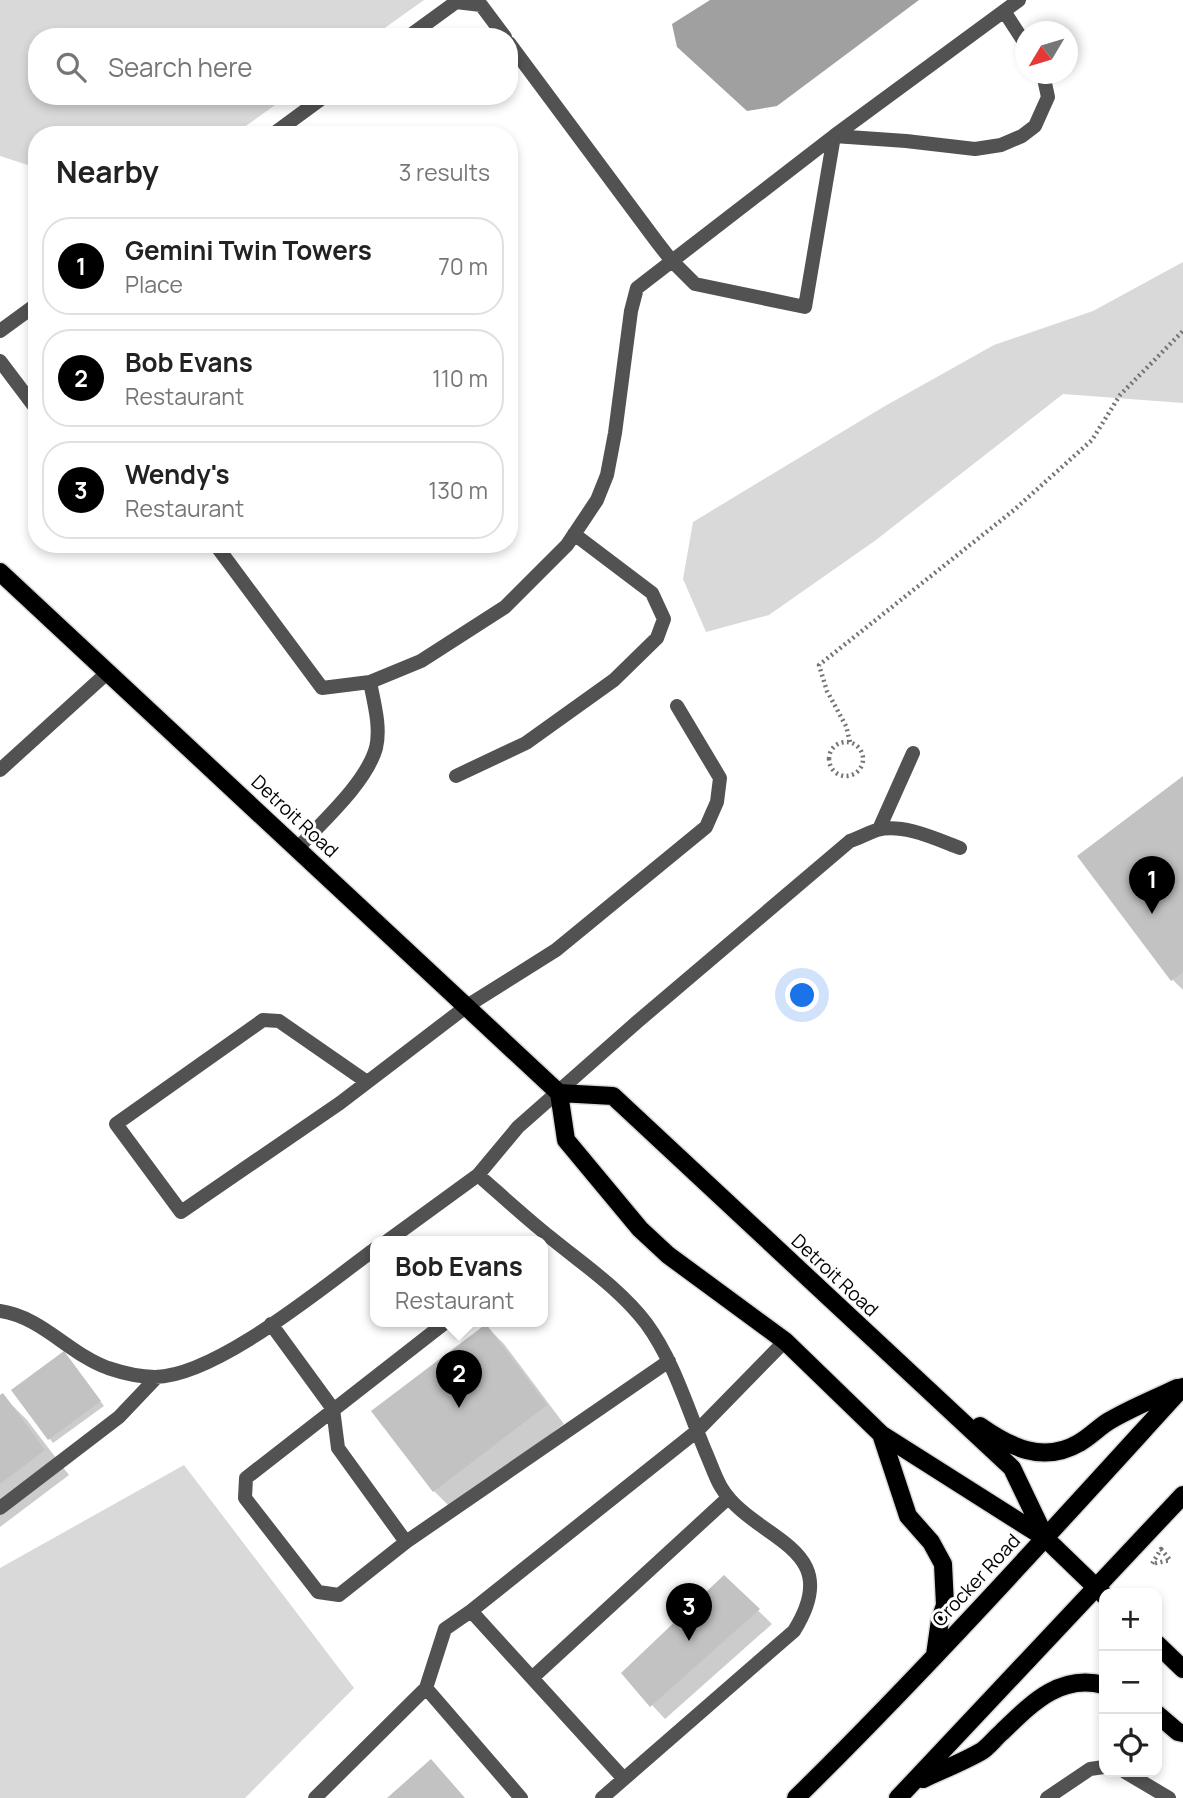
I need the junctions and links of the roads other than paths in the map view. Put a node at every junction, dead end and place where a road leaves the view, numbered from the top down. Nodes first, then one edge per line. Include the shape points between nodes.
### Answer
1 (1019, 0) edge
2 (1004, 12) junction
3 (420, 28) edge
4 (498, 28) edge
5 (1015, 29) edge
6 (518, 55) edge
7 (1045, 84) edge
8 (313, 105) edge
9 (284, 126) edge
10 (834, 136) junction
11 (671, 260) junction
12 (28, 311) edge
13 (0, 331) edge
14 (0, 361) edge
15 (28, 398) edge
16 (574, 534) junction
17 (222, 553) edge
18 (0, 572) edge
19 (107, 673) junction
20 (370, 682) junction
21 (677, 706) dead end
22 (914, 753) dead end
23 (0, 769) edge
24 (456, 776) dead end
25 (879, 829) junction
26 (298, 848) junction
27 (960, 848) dead end
28 (467, 1006) junction
29 (367, 1082) junction
30 (559, 1093) junction
31 (478, 1175) junction
32 (394, 1236) edge
33 (540, 1236) edge
34 (548, 1244) edge
35 (370, 1254) edge
36 (0, 1311) edge
37 (271, 1324) junction
38 (440, 1327) edge
39 (785, 1341) junction
40 (669, 1362) junction
41 (157, 1377) junction
42 (1183, 1386) edge
43 (927, 1390) junction
44 (333, 1409) junction
45 (697, 1431) junction
46 (881, 1434) junction
47 (1183, 1494) edge
48 (729, 1498) junction
49 (0, 1508) edge
50 (1045, 1538) junction
51 (406, 1542) junction
52 (1104, 1588) edge
53 (1099, 1590) edge
54 (1099, 1594) edge
55 (471, 1611) junction
56 (1162, 1649) edge
57 (935, 1655) junction
58 (1183, 1669) edge
59 (532, 1678) junction
60 (1099, 1684) edge
61 (426, 1688) junction
62 (1162, 1718) edge
63 (1183, 1733) edge
64 (1099, 1768) edge
65 (1133, 1777) edge
66 (624, 1779) junction
67 (1065, 1785) junction
68 (904, 1792) edge
69 (315, 1798) edge
70 (521, 1798) edge
71 (602, 1798) edge
72 (796, 1798) edge
73 (1047, 1798) edge
74 (1074, 1798) edge
75 (1169, 1798) edge

1 - 2 street
2 - 5 street
2 - 10 street
3 - 4 street via 456,2 481,5
6 - 11 street
7 - 10 street via 1048,97 1035,125 1001,145 975,149
8 - 9 street
10 - 11 street
10 - 11 street via 805,307 695,284
11 - 16 street via 638,288 607,475
12 - 13 street
14 - 15 street
16 - 20 street via 505,607 421,661
16 - 24 street via 652,593 664,619 657,638 614,680 526,743
17 - 20 street via 322,688
18 - 19 main road, Detroit Road
19 - 23 street
19 - 26 main road, Detroit Road
20 - 26 street via 378,727 376,749 356,785
21 - 28 street via 720,778 717,802 706,827 556,950
22 - 25 street
25 - 27 street via 927,835
25 - 30 street via 850,841
26 - 28 main road, Detroit Road
28 - 29 street
28 - 30 main road, Detroit Road
29 - 29 street via 279,1021 263,1020 116,1124 181,1212
30 - 31 street via 518,1127
30 - 39 main road, Detroit Road via 566,1140 640,1229 681,1266
30 - 43 main road, Detroit Road via 613,1096
31 - 32 street
31 - 33 street
34 - 40 street via 592,1269 622,1297 646,1324
35 - 37 street
36 - 41 street via 19,1314 104,1366 130,1375
37 - 41 street via 212,1360
37 - 44 street
38 - 44 street
39 - 45 street
39 - 46 main road, Detroit Road
40 - 45 street
40 - 51 street
41 - 49 street via 118,1417
42 - 43 main road via 1056,1452 1012,1447
42 - 50 main road, Crocker Road
43 - 50 main road, Detroit Road via 1012,1468
44 - 51 street via 338,1448
44 - 51 street via 246,1478 245,1497 318,1592 339,1595
45 - 48 street
45 - 55 street
46 - 50 main road, Detroit Road
46 - 57 main road via 908,1516 943,1564 945,1605
47 - 52 main road
48 - 59 street
48 - 66 street via 804,1562 811,1589 808,1603 794,1631
50 - 53 main road, Detroit Road
50 - 57 main road, Crocker Road
54 - 68 main road
55 - 59 street
55 - 61 street via 445,1629
56 - 58 main road
57 - 72 main road, Crocker Road
59 - 66 street
60 - 68 main road via 1061,1685 1034,1701 984,1750
61 - 69 street
61 - 70 street
62 - 63 main road
64 - 67 street
65 - 75 street
66 - 71 street
67 - 73 street
67 - 74 street

